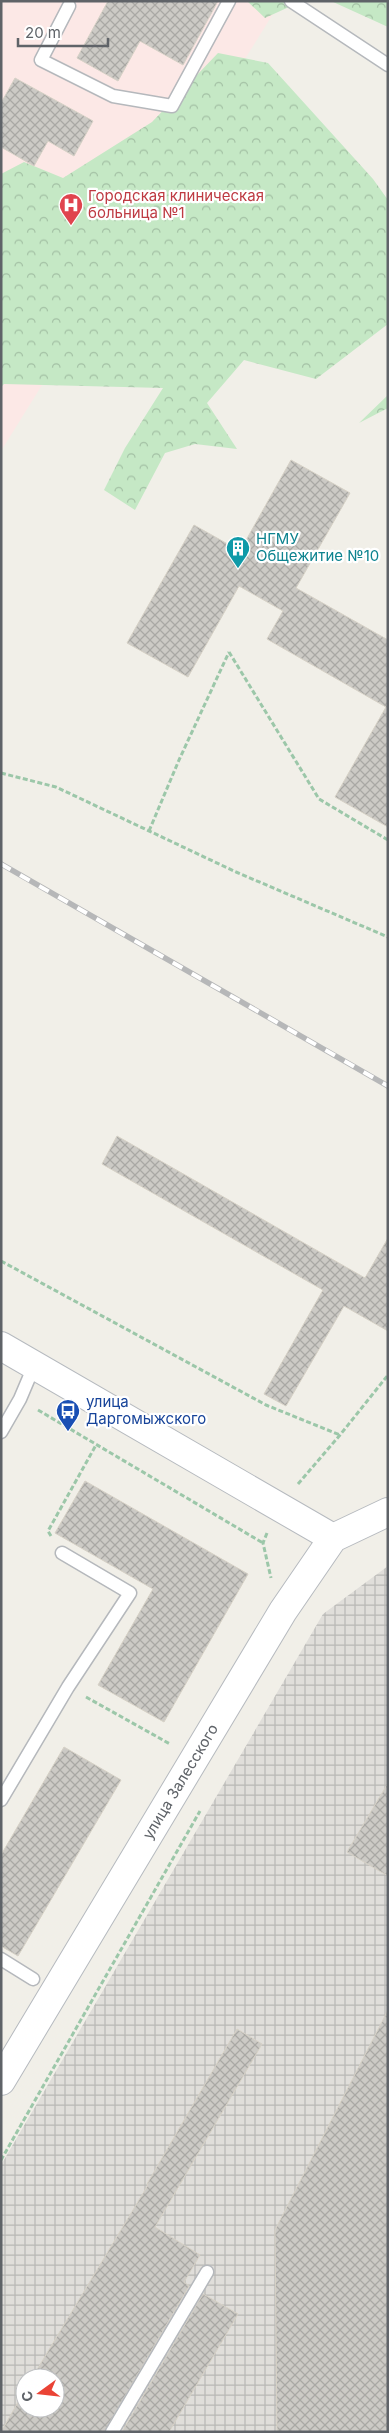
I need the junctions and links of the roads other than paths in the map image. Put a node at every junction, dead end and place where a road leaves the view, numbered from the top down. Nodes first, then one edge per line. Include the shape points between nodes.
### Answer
1 (230, 1) edge
2 (291, 1) edge
3 (69, 6) dead end
4 (388, 65) edge
5 (1, 1346) edge
6 (34, 1366) junction
7 (1, 1432) edge
8 (388, 1512) edge
9 (333, 1538) junction
10 (62, 1553) road end
11 (1, 1800) edge
12 (1, 1959) edge
13 (33, 1979) dead end
14 (1, 2081) edge
15 (207, 2272) dead end
16 (112, 2432) edge

1 - 3 lane via 172,106 113,96 41,60
2 - 4 lane
5 - 6 main road
6 - 7 lane
6 - 9 main road
8 - 9 main road
9 - 14 main road, улица Залесского via 283,1611
10 - 11 lane via 130,1593 68,1687
12 - 13 lane
15 - 16 lane

